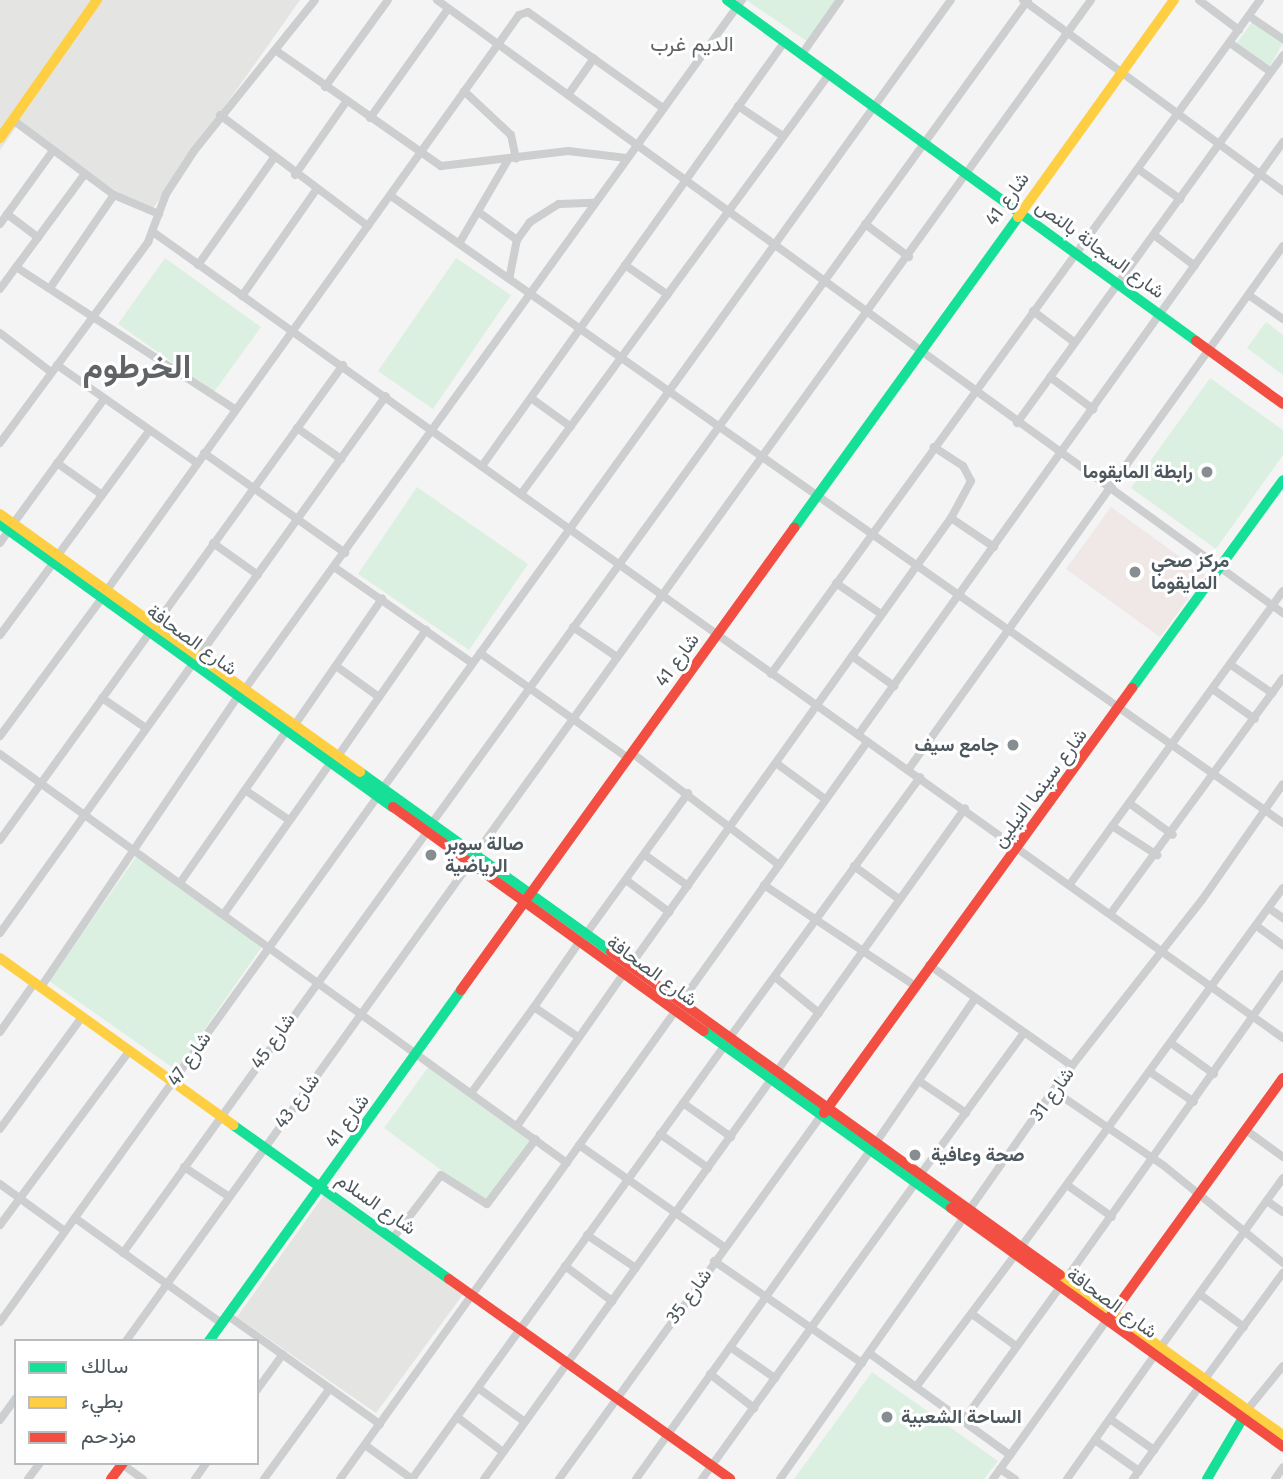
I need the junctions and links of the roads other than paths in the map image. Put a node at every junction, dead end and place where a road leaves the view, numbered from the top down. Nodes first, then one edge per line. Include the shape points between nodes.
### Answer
1 (97, 0) edge
2 (315, 0) edge
3 (388, 0) edge
4 (437, 0) edge
5 (727, 0) edge
6 (840, 0) edge
7 (951, 0) edge
8 (1091, 0) edge
9 (1174, 0) edge
10 (1199, 0) edge
11 (1260, 0) edge
12 (1026, 1) edge
13 (739, 3) edge
14 (448, 9) junction
15 (1249, 16) junction
16 (1239, 30) junction
17 (1068, 33) junction
18 (1283, 39) edge
19 (785, 41) junction
20 (1230, 43) junction
21 (496, 45) junction
22 (278, 52) junction
23 (802, 54) junction
24 (1283, 55) edge
25 (594, 58) junction
26 (1271, 72) junction
27 (830, 73) junction
28 (1120, 74) junction
29 (325, 86) junction
30 (464, 91) junction
31 (568, 95) junction
32 (346, 102) junction
33 (874, 105) junction
34 (738, 106) junction
35 (663, 108) junction
36 (1177, 114) junction
37 (220, 115) junction
38 (370, 118) junction
39 (13, 120) junction
40 (783, 136) junction
41 (0, 138) edge
42 (1283, 142) edge
43 (924, 143) junction
44 (1219, 144) junction
45 (635, 146) junction
46 (52, 152) junction
47 (421, 154) junction
48 (627, 158) junction
49 (273, 159) junction
50 (512, 159) junction
51 (1138, 169) junction
52 (968, 173) junction
53 (1259, 174) junction
54 (84, 175) junction
55 (295, 175) junction
56 (683, 184) junction
57 (316, 190) junction
58 (1283, 191) edge
59 (114, 195) junction
60 (391, 196) junction
61 (1180, 199) junction
62 (594, 203) junction
63 (1019, 212) junction
64 (480, 213) junction
65 (7, 214) junction
66 (159, 214) junction
67 (727, 215) junction
68 (0, 224) edge
69 (865, 225) junction
70 (368, 226) junction
71 (153, 232) junction
72 (1154, 235) junction
73 (38, 237) junction
74 (517, 240) junction
75 (460, 242) junction
76 (1283, 246) edge
77 (772, 248) junction
78 (1076, 254) junction
79 (909, 257) junction
80 (198, 265) junction
81 (625, 265) junction
82 (1195, 265) junction
83 (16, 267) junction
84 (510, 275) junction
85 (822, 284) junction
86 (1119, 284) junction
87 (50, 288) junction
88 (0, 289) edge
89 (532, 290) junction
90 (668, 295) junction
91 (242, 296) junction
92 (1250, 296) junction
93 (1033, 311) junction
94 (93, 314) junction
95 (1161, 315) junction
96 (867, 316) junction
97 (1283, 319) edge
98 (582, 325) junction
99 (292, 330) junction
100 (2, 338) edge
101 (1074, 342) junction
102 (1210, 352) junction
103 (919, 354) junction
104 (624, 355) junction
105 (343, 365) junction
106 (54, 369) junction
107 (1050, 377) junction
108 (672, 390) junction
109 (974, 393) junction
110 (386, 396) junction
111 (531, 398) junction
112 (104, 399) junction
113 (1283, 404) edge
114 (1093, 409) junction
115 (235, 410) junction
116 (1017, 423) junction
117 (722, 425) junction
118 (571, 427) junction
119 (297, 428) junction
120 (433, 429) junction
121 (149, 431) junction
122 (0, 443) edge
123 (934, 447) junction
124 (204, 453) junction
125 (1060, 455) junction
126 (765, 456) junction
127 (341, 459) junction
128 (57, 463) junction
129 (197, 463) junction
130 (482, 466) junction
131 (1283, 480) edge
132 (253, 488) junction
133 (1110, 491) junction
134 (522, 494) junction
135 (818, 494) junction
136 (102, 495) junction
137 (0, 514) edge
138 (951, 518) junction
139 (298, 521) junction
140 (7, 526) edge
141 (571, 530) junction
142 (872, 533) junction
143 (0, 542) edge
144 (213, 543) junction
145 (994, 547) junction
146 (345, 553) junction
147 (56, 559) junction
148 (917, 563) junction
149 (619, 565) junction
150 (334, 567) junction
151 (1220, 569) junction
152 (258, 575) junction
153 (836, 583) junction
154 (1283, 591) edge
155 (105, 593) junction
156 (961, 594) junction
157 (664, 597) junction
158 (382, 599) junction
159 (1272, 606) junction
160 (1283, 613) edge
161 (881, 614) junction
162 (573, 627) junction
163 (152, 628) junction
164 (426, 629) junction
165 (1010, 630) junction
166 (0, 635) edge
167 (717, 635) junction
168 (480, 653) junction
169 (852, 656) junction
170 (617, 657) junction
171 (196, 659) junction
172 (472, 663) junction
173 (1231, 665) junction
174 (335, 666) junction
175 (771, 674) junction
176 (1283, 678) edge
177 (894, 686) junction
178 (529, 687) junction
179 (1214, 690) junction
180 (242, 692) junction
181 (1272, 693) junction
182 (379, 697) junction
183 (102, 698) junction
184 (816, 707) junction
185 (1120, 709) junction
186 (1255, 719) junction
187 (574, 720) junction
188 (146, 728) junction
189 (291, 728) junction
190 (0, 736) edge
191 (858, 736) junction
192 (867, 742) junction
193 (1173, 744) junction
194 (0, 754) edge
195 (630, 756) junction
196 (334, 759) junction
197 (776, 763) junction
198 (908, 770) junction
199 (1216, 773) junction
200 (919, 777) junction
201 (41, 782) junction
202 (1283, 784) edge
203 (245, 790) junction
204 (381, 792) junction
205 (688, 793) junction
206 (825, 799) junction
207 (1129, 803) junction
208 (965, 808) junction
209 (1265, 809) junction
210 (86, 813) junction
211 (289, 820) junction
212 (1283, 823) edge
213 (1112, 826) junction
214 (430, 827) junction
215 (729, 829) junction
216 (1173, 835) junction
217 (0, 840) edge
218 (1018, 846) junction
219 (136, 849) junction
220 (645, 855) junction
221 (1157, 855) junction
222 (473, 859) junction
223 (779, 865) junction
224 (853, 866) junction
225 (182, 880) junction
226 (626, 880) junction
227 (1070, 884) junction
228 (764, 885) junction
229 (688, 886) junction
230 (1283, 888) edge
231 (527, 897) junction
232 (899, 899) junction
233 (1270, 909) junction
234 (226, 911) junction
235 (669, 912) junction
236 (1111, 913) junction
237 (1283, 918) edge
238 (815, 920) junction
239 (1258, 927) junction
240 (0, 933) edge
241 (583, 938) junction
242 (270, 944) junction
243 (1283, 945) edge
244 (1161, 947) junction
245 (863, 952) junction
246 (0, 958) edge
247 (929, 965) junction
248 (627, 969) junction
249 (1283, 974) edge
250 (775, 977) junction
251 (317, 978) junction
252 (38, 985) junction
253 (914, 985) junction
254 (1213, 985) junction
255 (974, 1000) junction
256 (678, 1006) junction
257 (534, 1007) junction
258 (363, 1011) junction
259 (819, 1013) junction
260 (82, 1017) junction
261 (1255, 1017) junction
262 (0, 1032) edge
263 (1024, 1032) junction
264 (578, 1037) junction
265 (1283, 1038) edge
266 (727, 1041) junction
267 (1171, 1043) junction
268 (129, 1051) junction
269 (418, 1052) junction
270 (1072, 1066) junction
271 (1150, 1072) junction
272 (1213, 1074) junction
273 (775, 1075) junction
274 (1283, 1078) edge
275 (919, 1081) junction
276 (173, 1082) junction
277 (1054, 1091) junction
278 (472, 1092) junction
279 (1194, 1102) junction
280 (683, 1103) junction
281 (825, 1112) junction
282 (966, 1113) junction
283 (220, 1116) junction
284 (517, 1126) junction
285 (0, 1129) edge
286 (1108, 1130) junction
287 (1246, 1130) junction
288 (660, 1134) junction
289 (731, 1137) junction
290 (536, 1139) junction
291 (579, 1145) junction
292 (264, 1146) junction
293 (873, 1147) junction
294 (1283, 1157) edge
295 (1153, 1159) junction
296 (567, 1163) junction
297 (184, 1167) junction
298 (708, 1168) junction
299 (918, 1178) junction
300 (1283, 1178) edge
301 (628, 1179) junction
302 (0, 1185) edge
303 (1067, 1185) junction
304 (321, 1186) junction
305 (1199, 1194) junction
306 (228, 1196) junction
307 (20, 1199) junction
308 (1267, 1200) junction
309 (1283, 1212) edge
310 (675, 1214) junction
311 (968, 1214) junction
312 (1112, 1217) junction
313 (75, 1218) junction
314 (0, 1225) edge
315 (65, 1231) junction
316 (587, 1235) junction
317 (1243, 1235) junction
318 (393, 1238) junction
319 (724, 1247) junction
320 (1018, 1250) junction
321 (123, 1253) junction
322 (714, 1261) junction
323 (1283, 1263) edge
324 (565, 1266) junction
325 (636, 1268) junction
326 (1283, 1273) edge
327 (166, 1283) junction
328 (1063, 1283) junction
329 (474, 1295) junction
330 (1202, 1296) junction
331 (766, 1297) junction
332 (612, 1301) junction
333 (972, 1314) junction
334 (1110, 1317) junction
335 (224, 1319) junction
336 (0, 1322) edge
337 (1244, 1327) junction
338 (522, 1328) junction
339 (811, 1328) junction
340 (128, 1339) edge
341 (209, 1339) edge
342 (258, 1339) edge
343 (259, 1340) edge
344 (1016, 1346) junction
345 (730, 1347) junction
346 (1157, 1352) junction
347 (869, 1353) junction
348 (283, 1354) junction
349 (568, 1362) junction
350 (862, 1363) junction
351 (1283, 1366) edge
352 (710, 1374) junction
353 (775, 1378) junction
354 (1202, 1383) junction
355 (259, 1387) edge
356 (916, 1387) junction
357 (330, 1388) junction
358 (478, 1388) junction
359 (617, 1396) junction
360 (14, 1401) edge
361 (754, 1408) junction
362 (1245, 1413) junction
363 (457, 1417) junction
364 (1110, 1419) junction
365 (0, 1420) edge
366 (963, 1421) junction
367 (525, 1422) junction
368 (380, 1424) junction
369 (668, 1433) junction
370 (1283, 1435) edge
371 (1095, 1440) junction
372 (365, 1446) junction
373 (1283, 1447) edge
374 (1154, 1450) junction
375 (503, 1452) junction
376 (1010, 1455) junction
377 (123, 1465) edge
378 (712, 1466) junction
379 (1283, 1467) edge
380 (1000, 1469) junction
381 (1139, 1471) junction
382 (638, 1478) edge
383 (143, 1479) edge
384 (264, 1479) edge
385 (340, 1479) edge
386 (484, 1479) edge
387 (559, 1479) edge
388 (702, 1479) edge
389 (730, 1479) edge
390 (780, 1479) edge
391 (993, 1479) edge
392 (1015, 1479) edge
393 (1067, 1479) edge
394 (1133, 1479) edge
395 (1207, 1479) edge
396 (1275, 1479) edge

1 - 39 main road
2 - 22 street
3 - 29 street
4 - 14 street
5 - 13 main road, شارع السجانة بالنص
6 - 23 street
7 - 33 street, شارع 47
8 - 17 street, شارع 43
9 - 28 main road, شارع 41
10 - 16 street
11 - 15 street
12 - 17 street
12 - 43 street, شارع 45
13 - 19 main road, شارع السجانة بالنص
13 - 35 street
14 - 21 street
14 - 38 street
15 - 16 street
15 - 18 street
16 - 20 street
17 - 28 street
17 - 52 street, شارع 43
19 - 23 main road, شارع السجانة بالنص
19 - 34 street
20 - 26 street
20 - 36 street
21 - 25 street via 519,15 528,12
21 - 30 street
21 - 31 street
22 - 29 street
22 - 37 street
23 - 27 main road, شارع السجانة بالنص
24 - 26 street
25 - 31 street
25 - 35 street
26 - 44 street
27 - 33 main road, شارع السجانة بالنص
27 - 40 street
28 - 36 street
28 - 63 main road, شارع 41
29 - 32 street
30 - 47 street
30 - 50 street via 511,135
31 - 45 street
32 - 38 street
32 - 55 street
33 - 43 main road, شارع السجانة بالنص
33 - 77 street, شارع 47
34 - 40 street
34 - 56 street
35 - 45 street
36 - 44 street
36 - 51 street
37 - 49 street
37 - 66 street
38 - 47 street
39 - 41 main road
39 - 46 street
40 - 67 street
42 - 53 street
43 - 52 main road, شارع السجانة بالنص
43 - 69 street, شارع 45
44 - 53 street
44 - 61 street
45 - 48 street
45 - 56 street
46 - 54 street
46 - 65 street
47 - 50 street via 455,168
47 - 60 street
48 - 50 street via 576,151
48 - 62 street
49 - 55 street
49 - 80 street
50 - 64 street
51 - 61 street
51 - 78 street
52 - 63 main road, شارع السجانة بالنص
52 - 79 street, شارع 43
53 - 58 street
53 - 82 street
54 - 59 street
54 - 73 street
55 - 57 street
56 - 67 street
56 - 81 street
57 - 70 street
57 - 91 street
59 - 66 street
59 - 87 street
60 - 70 street
60 - 75 street
61 - 72 street
62 - 74 street via 559,204 530,222
62 - 89 street
63 - 78 main road, شارع السجانة بالنص
63 - 103 main road, شارع 41
64 - 74 street
64 - 75 street
65 - 68 street
65 - 73 street
66 - 71 street
67 - 77 street
67 - 90 street
69 - 79 street
69 - 85 street, شارع 45
70 - 99 street
71 - 80 street
71 - 94 street
72 - 82 street
72 - 86 street
73 - 83 street
74 - 84 street
75 - 84 street
76 - 92 street
77 - 85 street
77 - 108 street, شارع 47
78 - 86 main road, شارع السجانة بالنص
78 - 93 street
79 - 96 street, شارع 43
80 - 91 street
81 - 90 street
81 - 98 street
82 - 95 street
83 - 87 street
83 - 88 street
84 - 89 street
85 - 96 street
85 - 117 street, شارع 45
86 - 95 main road, شارع السجانة بالنص
86 - 101 street
87 - 94 street
89 - 98 street
89 - 120 street
90 - 104 street
91 - 99 street
92 - 97 street
92 - 102 street
93 - 101 street
93 - 109 street
94 - 106 street
94 - 115 street
95 - 102 main road, شارع السجانة بالنص
95 - 114 street
96 - 103 street
96 - 126 street, شارع 43
98 - 104 street
98 - 111 street
99 - 105 street
99 - 115 street
100 - 106 street
101 - 107 street
102 - 113 main road, شارع السجانة بالنص
102 - 133 street
103 - 109 street
103 - 135 main road, شارع 41
104 - 108 street
104 - 118 street
105 - 110 street
105 - 119 street
106 - 112 street
106 - 122 street
107 - 114 street
107 - 116 street
108 - 117 street
108 - 141 street, شارع 47
109 - 116 street
109 - 123 street
110 - 120 street
110 - 127 street
111 - 118 street
111 - 130 street
112 - 121 street
112 - 128 street
114 - 125 street
115 - 124 street
116 - 125 street
117 - 126 street
117 - 149 street, شارع 45
118 - 134 street
119 - 127 street
119 - 132 street
120 - 130 street
120 - 146 street
121 - 129 street
121 - 136 street
123 - 138 street via 963,466 971,481
123 - 142 street
124 - 129 street
124 - 132 street
125 - 133 street
125 - 145 street
126 - 135 street
126 - 157 street, شارع 43
127 - 139 street
128 - 136 street
128 - 140 street
129 - 155 street
130 - 134 street
131 - 151 main road, شارع سينما النيلين
132 - 139 street
132 - 144 street
133 - 151 street
133 - 165 street
134 - 141 street
135 - 142 street
135 - 167 main road, شارع 41
136 - 147 street
137 - 140 main road, شارع الصحافة
138 - 145 street
138 - 148 street
139 - 146 street
139 - 152 street
140 - 143 street
140 - 147 main road, شارع الصحافة
141 - 149 street
141 - 168 street, شارع 47
142 - 148 street
142 - 153 street
144 - 152 street
144 - 163 street
145 - 156 street
146 - 150 street
147 - 155 main road, شارع الصحافة
147 - 166 street
148 - 156 street
148 - 161 street
149 - 157 street
149 - 162 street, شارع 45
150 - 158 street
150 - 180 street
151 - 159 street
151 - 185 main road, شارع سينما النيلين
152 - 171 street
153 - 161 street
153 - 175 street
154 - 159 street
155 - 163 main road, شارع الصحافة
155 - 190 street
156 - 165 street
156 - 177 street
157 - 167 street
157 - 170 street, شارع 43
158 - 164 street
158 - 174 street
159 - 160 street
159 - 173 street
161 - 169 street
162 - 170 street
162 - 178 street, شارع 45
163 - 171 main road, شارع الصحافة
163 - 183 street
164 - 172 street
164 - 182 street
165 - 185 street
165 - 198 street
167 - 175 street
167 - 195 main road, شارع 41
168 - 172 street, شارع 47
168 - 178 street
169 - 177 street
169 - 184 street
170 - 187 street, شارع 43
171 - 180 main road, شارع الصحافة
171 - 188 street
172 - 204 street, شارع 47
173 - 179 street
173 - 181 street
174 - 182 street
174 - 189 street
175 - 184 street
176 - 181 street
177 - 191 street
178 - 187 street
178 - 214 street, شارع 45
179 - 186 street
179 - 193 street
180 - 189 main road, شارع الصحافة
180 - 219 street
181 - 186 street
182 - 196 street
183 - 188 street
183 - 201 street
184 - 191 street
184 - 197 street
185 - 193 street
185 - 218 main road, شارع سينما النيلين
186 - 199 street
187 - 195 street
187 - 222 street, شارع 43
188 - 210 street
189 - 196 main road, شارع الصحافة
189 - 203 street
191 - 192 street
192 - 198 street
192 - 206 street
193 - 199 street
193 - 207 street
194 - 201 street
195 - 205 street
195 - 231 main road, شارع 41
196 - 204 main road, شارع الصحافة
196 - 211 street
197 - 206 street
197 - 215 street
198 - 200 street
199 - 209 street
199 - 216 street
200 - 208 street
200 - 224 street
201 - 210 street
201 - 217 street
202 - 209 street, شارع 31
203 - 211 street
203 - 225 street
204 - 214 main road, شارع الصحافة
204 - 242 street, شارع 47
205 - 215 street
205 - 220 street
206 - 223 street
207 - 213 street
207 - 216 street
208 - 218 street
208 - 232 street
209 - 212 street
209 - 244 street, شارع 31 via 1202,900
210 - 219 street
210 - 240 street
211 - 234 street
213 - 221 street
213 - 227 street
214 - 222 main road, شارع الصحافة
214 - 251 street, شارع 45
215 - 223 street
215 - 229 street
216 - 221 street
218 - 227 street
218 - 247 main road, شارع سينما النيلين
219 - 225 street
219 - 252 street
220 - 226 street
220 - 229 street
221 - 236 street
222 - 231 main road, شارع الصحافة
222 - 258 street, شارع 43
223 - 228 street
224 - 232 street
224 - 238 street
225 - 234 street
226 - 235 street
226 - 241 street
227 - 236 street
228 - 238 street
228 - 256 street
229 - 235 street
230 - 233 street
231 - 241 main road, شارع الصحافة
231 - 269 main road, شارع 41
232 - 245 street
233 - 237 street
233 - 239 street
234 - 242 street
235 - 248 street
236 - 244 street
238 - 245 street
238 - 250 street
239 - 243 street
239 - 254 street
241 - 248 main road, شارع الصحافة
241 - 257 street
242 - 251 street
242 - 276 street, شارع 47
244 - 254 street
244 - 270 street, شارع 31
245 - 253 street
245 - 259 street
246 - 252 main road, شارع السلام
247 - 253 main road, شارع سينما النيلين
247 - 255 street
248 - 256 main road, شارع الصحافة
248 - 264 street
249 - 261 street
250 - 259 street
250 - 266 street
251 - 258 street
251 - 283 street, شارع 45
252 - 260 main road, شارع السلام
252 - 262 street
253 - 281 main road, شارع سينما النيلين
254 - 261 street
254 - 267 street
255 - 263 street
255 - 275 street
256 - 266 main road, شارع الصحافة
256 - 291 street
257 - 264 street
257 - 278 street
258 - 269 street
258 - 292 street, شارع 43
259 - 273 street
260 - 268 main road, شارع السلام
260 - 285 street
261 - 265 street
261 - 272 street
263 - 270 street
263 - 282 street
264 - 284 street
266 - 273 main road, شارع الصحافة
266 - 280 street
267 - 271 street
267 - 272 street
268 - 276 main road, شارع السلام
268 - 307 street
269 - 278 street
269 - 304 main road, شارع 41
270 - 277 street, شارع 31
271 - 279 street
271 - 286 street
272 - 279 street
273 - 281 main road, شارع الصحافة
273 - 289 street
274 - 287 main road
275 - 282 street
275 - 293 street
276 - 283 main road, شارع السلام
276 - 313 street, شارع 47
277 - 286 street
277 - 311 street, شارع 31
278 - 284 street
279 - 295 street
280 - 288 street
280 - 289 street
281 - 293 main road, شارع الصحافة
281 - 319 street, شارع 35
282 - 299 street
283 - 292 main road, شارع السلام
283 - 297 street, شارع 45
284 - 290 street
286 - 295 street
286 - 303 street
287 - 294 street
287 - 305 main road
288 - 298 street
288 - 301 street
289 - 298 street
290 - 296 street
290 - 318 street via 487,1204 442,1175
291 - 296 street
291 - 301 street
292 - 304 main road, شارع السلام
292 - 306 street, شارع 43
293 - 299 main road, شارع الصحافة
293 - 331 street
295 - 305 street
295 - 312 street
296 - 329 street
297 - 306 street
297 - 321 street, شارع 45
298 - 310 street
299 - 311 main road, شارع الصحافة
299 - 339 street
300 - 308 street
301 - 310 street
301 - 316 street
302 - 307 street
303 - 312 street
303 - 320 street
304 - 318 main road, شارع السلام
304 - 335 main road, شارع 41
305 - 317 street
305 - 334 main road
306 - 327 street, شارع 43
307 - 314 street
307 - 315 street
308 - 309 street
308 - 317 street
310 - 319 street
310 - 325 street
311 - 320 main road, شارع الصحافة
311 - 347 street, شارع 31
312 - 328 street
313 - 315 street, شارع 47
313 - 321 street
315 - 336 street, شارع 47
316 - 324 street
316 - 325 street
317 - 323 street
317 - 330 street
318 - 329 main road, شارع السلام
319 - 322 street, شارع 35
320 - 328 main road, شارع الصحافة
320 - 333 street
321 - 327 street
322 - 331 street
322 - 359 street, شارع 35
324 - 332 street
324 - 338 street
325 - 332 street
326 - 337 street
327 - 335 street
327 - 340 street, شارع 43
328 - 334 main road, شارع الصحافة
328 - 344 street
329 - 338 main road, شارع السلام
329 - 368 street
330 - 337 street
330 - 346 street
331 - 339 street
331 - 345 street
332 - 349 street
333 - 344 street
333 - 356 street
334 - 346 main road, شارع الصحافة
334 - 376 street
335 - 341 main road, شارع 41
335 - 342 street
337 - 354 street
338 - 349 main road, شارع السلام
338 - 358 street
339 - 350 street
339 - 353 street
343 - 348 street
344 - 366 street
345 - 352 street
345 - 353 street
346 - 354 main road, شارع الصحافة
346 - 364 street
347 - 350 street, شارع 31
347 - 356 street
348 - 355 street
348 - 357 street
349 - 359 main road, شارع السلام
349 - 367 street
350 - 390 street, شارع 31
351 - 362 street
352 - 361 street
352 - 369 street
353 - 361 street
354 - 362 main road, شارع الصحافة
354 - 374 street
356 - 366 street
357 - 368 street
357 - 384 street
358 - 363 street
358 - 367 street
359 - 369 main road, شارع السلام
359 - 387 street, شارع 35
360 - 365 street
361 - 378 street
362 - 370 main road, شارع الصحافة
362 - 373 main road, شارع الصحافة
362 - 395 main road
363 - 372 street via 412,1479
363 - 375 street
364 - 371 street
364 - 374 street
366 - 376 street
367 - 375 street
368 - 372 street
369 - 378 main road, شارع السلام
369 - 382 street
371 - 381 street
371 - 393 street
372 - 385 street
374 - 381 street
375 - 386 street
376 - 380 street
377 - 383 street
378 - 388 street
378 - 389 main road, شارع السلام
379 - 396 street
380 - 391 street
380 - 392 street
381 - 394 street

